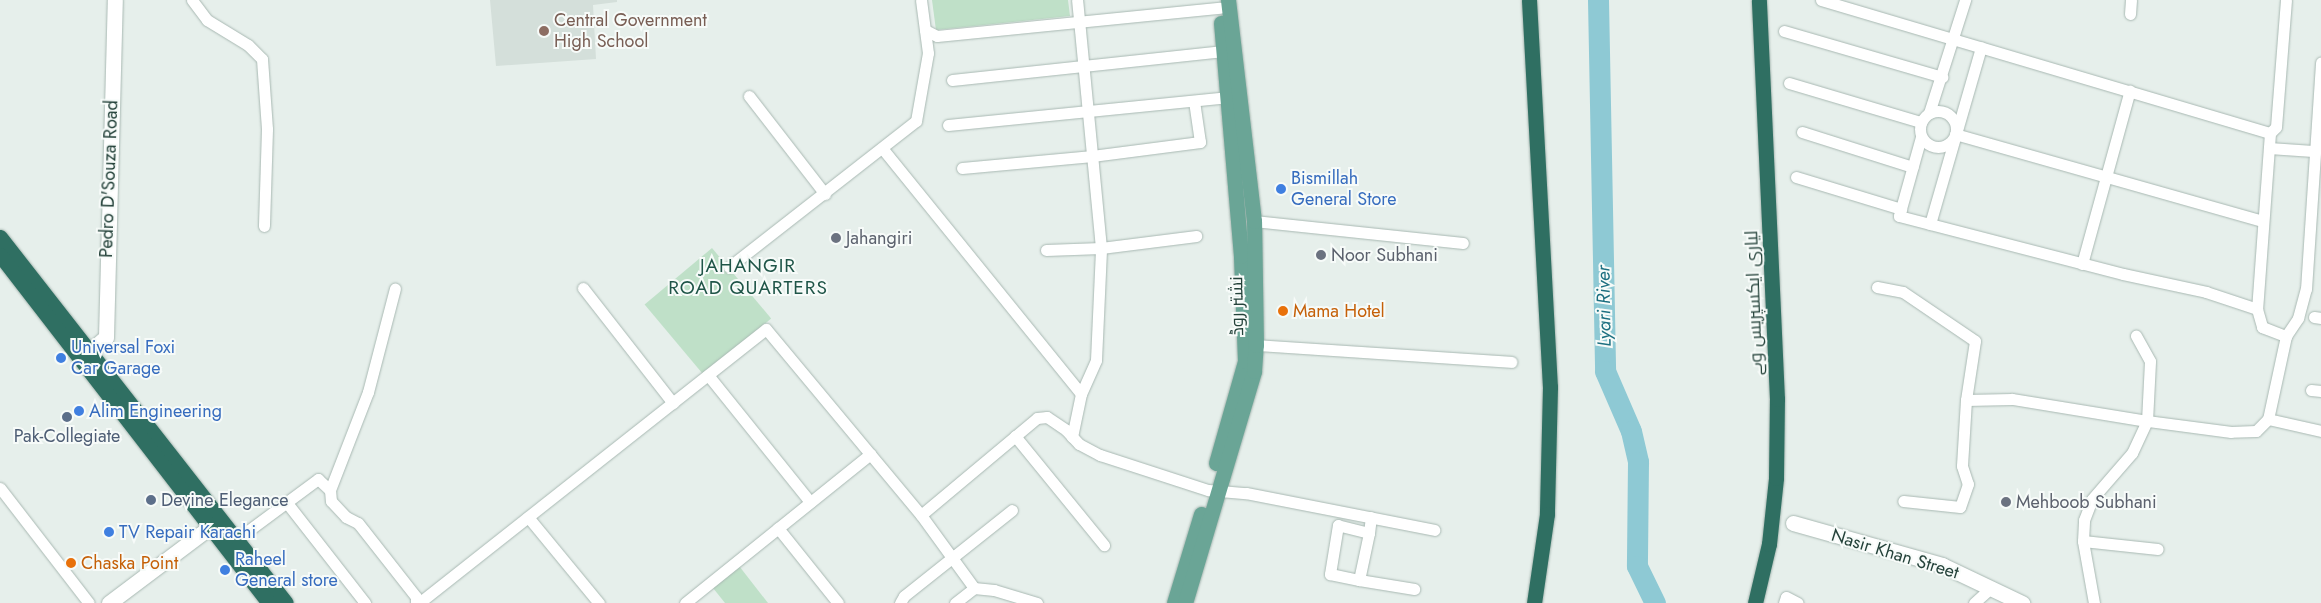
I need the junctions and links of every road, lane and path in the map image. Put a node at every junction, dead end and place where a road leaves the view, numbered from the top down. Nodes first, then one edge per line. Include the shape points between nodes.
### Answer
1 (115, 0) edge
2 (192, 0) edge
3 (921, 0) edge
4 (1077, 0) edge
5 (1529, 0) edge
6 (1759, 0) edge
7 (1821, 0) edge
8 (1965, 0) edge
9 (2131, 0) edge
10 (2286, 0) edge
11 (1222, 3) edge
12 (2130, 14) dead end
13 (1079, 21) junction
14 (925, 30) junction
15 (1784, 31) dead end
16 (1954, 40) junction
17 (1981, 47) junction
18 (1223, 51) junction
19 (2321, 62) edge
20 (1085, 68) junction
21 (1942, 77) junction
22 (952, 80) dead end
23 (1788, 83) dead end
24 (2130, 90) junction
25 (748, 96) dead end
26 (1227, 97) junction
27 (1194, 101) junction
28 (2319, 107) edge
29 (1088, 113) junction
30 (1929, 113) junction
31 (1921, 122) junction
32 (948, 126) dead end
33 (1802, 132) dead end
34 (2270, 133) junction
35 (1955, 134) junction
36 (1921, 137) junction
37 (882, 148) junction
38 (2269, 148) junction
39 (2313, 151) junction
40 (1092, 156) junction
41 (1913, 167) junction
42 (962, 168) dead end
43 (2107, 176) junction
44 (1796, 177) dead end
45 (825, 194) junction
46 (1901, 209) junction
47 (1254, 221) junction
48 (2263, 221) junction
49 (1930, 224) junction
50 (264, 226) dead end
51 (1196, 236) dead end
52 (0, 237) edge
53 (1463, 243) dead end
54 (1101, 248) junction
55 (1046, 250) dead end
56 (0, 255) edge
57 (2082, 264) junction
58 (729, 267) dead end
59 (1877, 287) dead end
60 (395, 288) dead end
61 (583, 288) dead end
62 (2257, 309) junction
63 (2136, 336) dead end
64 (2286, 336) junction
65 (1256, 345) junction
66 (90, 352) junction
67 (1510, 362) dead end
68 (708, 375) junction
69 (1082, 394) junction
70 (1966, 400) junction
71 (673, 403) junction
72 (2268, 419) junction
73 (2147, 421) junction
74 (2321, 432) edge
75 (1015, 436) junction
76 (1072, 437) junction
77 (870, 454) junction
78 (0, 488) edge
79 (330, 490) junction
80 (1213, 491) junction
81 (1903, 501) dead end
82 (810, 502) junction
83 (287, 503) junction
84 (1012, 510) dead end
85 (921, 515) junction
86 (528, 517) junction
87 (1371, 517) junction
88 (1793, 523) dead end
89 (210, 527) junction
90 (778, 528) junction
91 (1434, 530) dead end
92 (1369, 533) junction
93 (237, 539) junction
94 (2083, 541) junction
95 (1104, 545) dead end
96 (2158, 549) dead end
97 (952, 558) junction
98 (1359, 580) junction
99 (1992, 587) junction
100 (974, 588) junction
101 (1414, 590) dead end
102 (1025, 601) edge
103 (89, 603) edge
104 (109, 603) edge
105 (269, 603) edge
106 (286, 603) edge
107 (365, 603) edge
108 (418, 603) edge
109 (599, 603) edge
110 (685, 603) edge
111 (838, 603) edge
112 (900, 603) edge
113 (955, 603) edge
114 (1037, 603) edge
115 (1174, 603) edge
116 (1185, 603) edge
117 (1534, 603) edge
118 (1756, 603) edge
119 (1784, 603) edge
120 (1798, 603) edge
121 (1974, 603) edge
122 (2022, 603) edge
123 (2094, 603) edge

1 - 66 street, Pedro D'Souza Road via 106,337
2 - 50 street via 206,20 248,45 262,58 267,129
3 - 14 street
4 - 13 street
5 - 117 highway via 1550,387 1547,514
6 - 118 highway, لیاری ایکسپریس وے via 1777,399 1776,478 1770,544
7 - 16 street
8 - 16 street
9 - 12 street
10 - 34 street via 2276,127
11 - 13 street
11 - 18 main road, نشتر روڈ
11 - 47 main road, نشتر روڈ
13 - 14 street via 937,36
13 - 20 street
14 - 37 street via 928,53 916,121
15 - 21 street
16 - 17 street
16 - 21 street
17 - 24 street
17 - 35 street
18 - 20 street
18 - 26 main road, نشتر روڈ
19 - 28 street
20 - 22 street
20 - 29 street
21 - 30 street
23 - 31 street
24 - 34 street
24 - 43 street
25 - 45 street
26 - 27 street
26 - 80 main road, نشتر روڈ via 1241,256 1245,361
27 - 29 street
27 - 40 street via 1200,142
28 - 39 street
29 - 32 street
29 - 40 street
30 - 31 street
30 - 35 street via 1942,111 1950,116 1956,127
31 - 36 street
33 - 41 street
34 - 38 street
35 - 36 street via 1941,147 1930,146
35 - 43 street
35 - 49 street
36 - 41 street
37 - 45 street
37 - 69 street
38 - 39 street
38 - 48 street
39 - 64 street via 2306,289 2298,318
40 - 42 street
40 - 54 street
41 - 46 street
43 - 48 street
43 - 57 street
44 - 46 street
45 - 58 street
46 - 49 street via 1899,216
47 - 53 street
47 - 65 main road, نشتر روڈ
48 - 62 street
49 - 57 street
51 - 54 street
52 - 66 highway
54 - 55 street
54 - 69 street via 1096,360
56 - 89 highway
57 - 62 street via 2206,292
59 - 70 street via 1904,292 1975,341
60 - 79 street via 368,392
61 - 71 street
62 - 64 street via 2262,327
63 - 73 street via 2150,361
64 - 72 street
65 - 67 street
65 - 80 main road, نشتر روڈ via 1254,371
66 - 93 highway
68 - 71 street
68 - 77 street via 766,329
68 - 82 street
69 - 76 street
70 - 73 street via 2012,399
70 - 81 street via 1962,466 1968,484 1960,507
71 - 86 street
72 - 73 street via 2256,431 2231,432
72 - 74 street
73 - 94 street via 2132,453 2092,499 2084,520
75 - 76 street via 1037,418 1047,417
75 - 85 street
75 - 95 street
76 - 80 street via 1078,444 1100,455
77 - 82 street
77 - 85 street
78 - 103 street
79 - 83 street via 318,479
79 - 108 street via 331,501 358,524
80 - 87 street via 1246,492
80 - 115 main road, نشتر روڈ
80 - 116 main road, نشتر روڈ
82 - 90 street
83 - 93 street
83 - 107 street
84 - 97 street
85 - 97 street
86 - 108 street
86 - 109 street
87 - 91 street
87 - 92 street
88 - 99 street, Nasir Khan Street via 1942,565
89 - 104 street
89 - 105 highway
90 - 110 street
90 - 111 street
92 - 98 street
92 - 98 street via 1338,525 1330,574
93 - 106 highway
94 - 96 street
94 - 123 street
97 - 100 street
97 - 112 street via 904,596
98 - 101 street
99 - 121 street
99 - 122 street, Nasir Khan Street
100 - 102 street via 994,590
100 - 113 street
102 - 114 street
119 - 120 street via 1786,597

